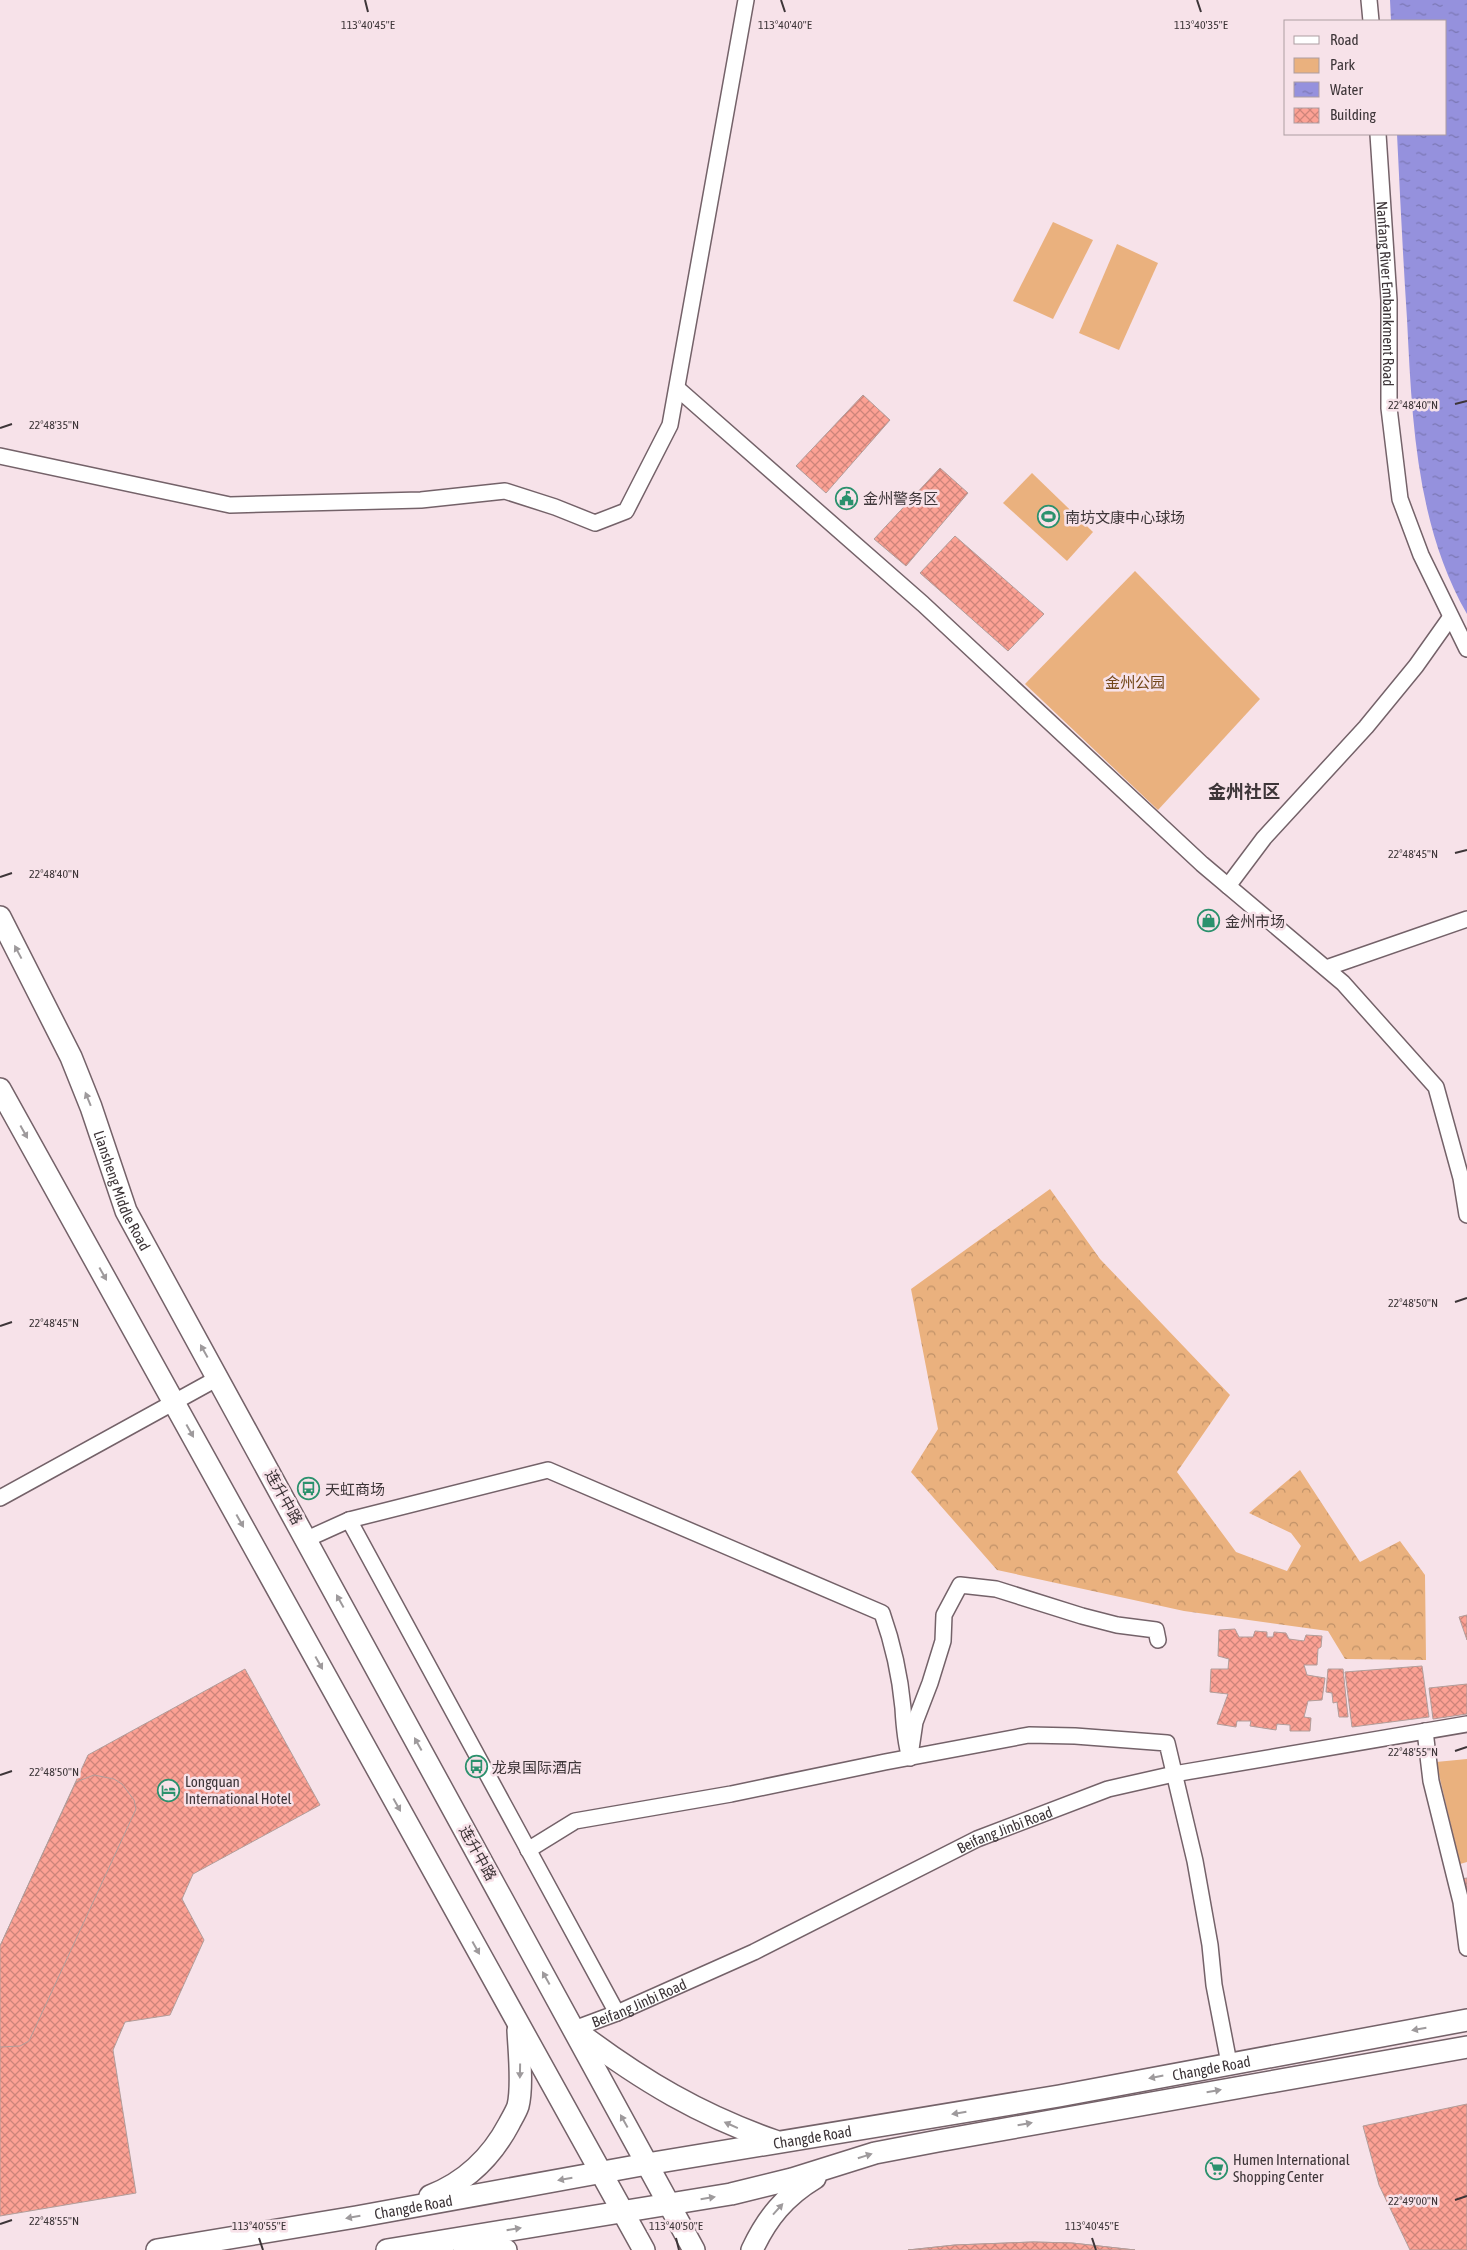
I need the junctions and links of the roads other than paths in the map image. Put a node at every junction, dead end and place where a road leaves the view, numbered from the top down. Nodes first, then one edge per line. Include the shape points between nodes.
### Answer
1 (746, 0) edge
2 (1370, 0) edge
3 (1371, 20) edge
4 (1378, 135) edge
5 (678, 389) junction
6 (0, 456) edge
7 (1450, 618) junction
8 (1467, 649) edge
9 (1228, 886) junction
10 (0, 917) edge
11 (1467, 919) edge
12 (1326, 968) junction
13 (0, 1089) edge
14 (1467, 1215) edge
15 (218, 1378) junction
16 (174, 1402) junction
17 (0, 1498) edge
18 (349, 1520) junction
19 (307, 1539) junction
20 (1158, 1640) dead end
21 (1467, 1724) edge
22 (1425, 1731) junction
23 (910, 1758) junction
24 (1174, 1774) junction
25 (528, 1850) junction
26 (1467, 1948) edge
27 (617, 2013) junction
28 (1467, 2020) edge
29 (517, 2022) junction
30 (574, 2029) junction
31 (1467, 2047) edge
32 (1229, 2064) junction
33 (777, 2142) junction
34 (647, 2164) junction
35 (840, 2164) junction
36 (600, 2172) junction
37 (669, 2204) junction
38 (395, 2210) junction
39 (622, 2212) junction
40 (414, 2246) junction
41 (156, 2250) edge
42 (386, 2250) edge
43 (506, 2250) edge
44 (644, 2250) edge
45 (694, 2250) edge
46 (752, 2250) edge

1 - 5 street via 686,327
2 - 3 street
4 - 7 street, Nanfang River Embankment Road via 1389,300 1389,408 1400,499
5 - 6 street via 670,426 626,511 595,523 506,491 421,500 230,505
5 - 9 street via 930,611
7 - 8 street, Nanfang River Embankment Road
7 - 9 street via 1372,720 1264,838
9 - 12 street
15 -> 10 main road, Liansheng Middle Road via 126,1211 71,1057
11 - 12 street
12 - 14 street via 1436,1087
13 -> 16 main road
15 - 16 street
15 - 19 main road, 连升中路
16 - 17 street
16 -> 29 main road
18 - 19 street
18 - 23 street via 548,1470 882,1613 892,1641
18 - 25 street
30 -> 19 main road, 连升中路
20 - 23 street via 1156,1630 1117,1625 996,1590 960,1585 944,1615 943,1642 915,1722
21 - 22 street, Beifang Jinbi Road
22 - 24 street, Beifang Jinbi Road
22 - 26 street via 1431,1781 1461,1902
23 - 24 street via 1029,1735 1075,1736 1166,1743
23 - 25 street via 749,1791 574,1821
24 - 27 street, Beifang Jinbi Road via 1108,1789 977,1839 754,1952
24 - 32 street via 1200,1887
25 - 27 street
27 - 30 street, Beifang Jinbi Road
28 -> 32 main road, Changde Road
29 - 36 main road
29 -> 38 main road via 518,2106 498,2146 475,2172 441,2192
33 -> 30 main road via 693,2108 652,2085
34 -> 30 main road, 连升中路
35 -> 31 main road, Changde Road via 938,2140
32 -> 33 main road, Changde Road
33 - 34 main road, Changde Road
34 - 36 main road, Changde Road
34 - 37 main road, 连升中路
37 -> 35 main road, Changde Road via 732,2194
46 -> 35 main road via 766,2222 795,2190
36 -> 38 main road, Changde Road
36 - 39 main road
37 - 39 main road, Changde Road
37 - 45 main road, 连升中路
38 -> 41 main road, Changde Road
40 -> 39 main road, Changde Road
39 - 44 main road
40 - 42 main road, Changde Road
40 - 43 main road

